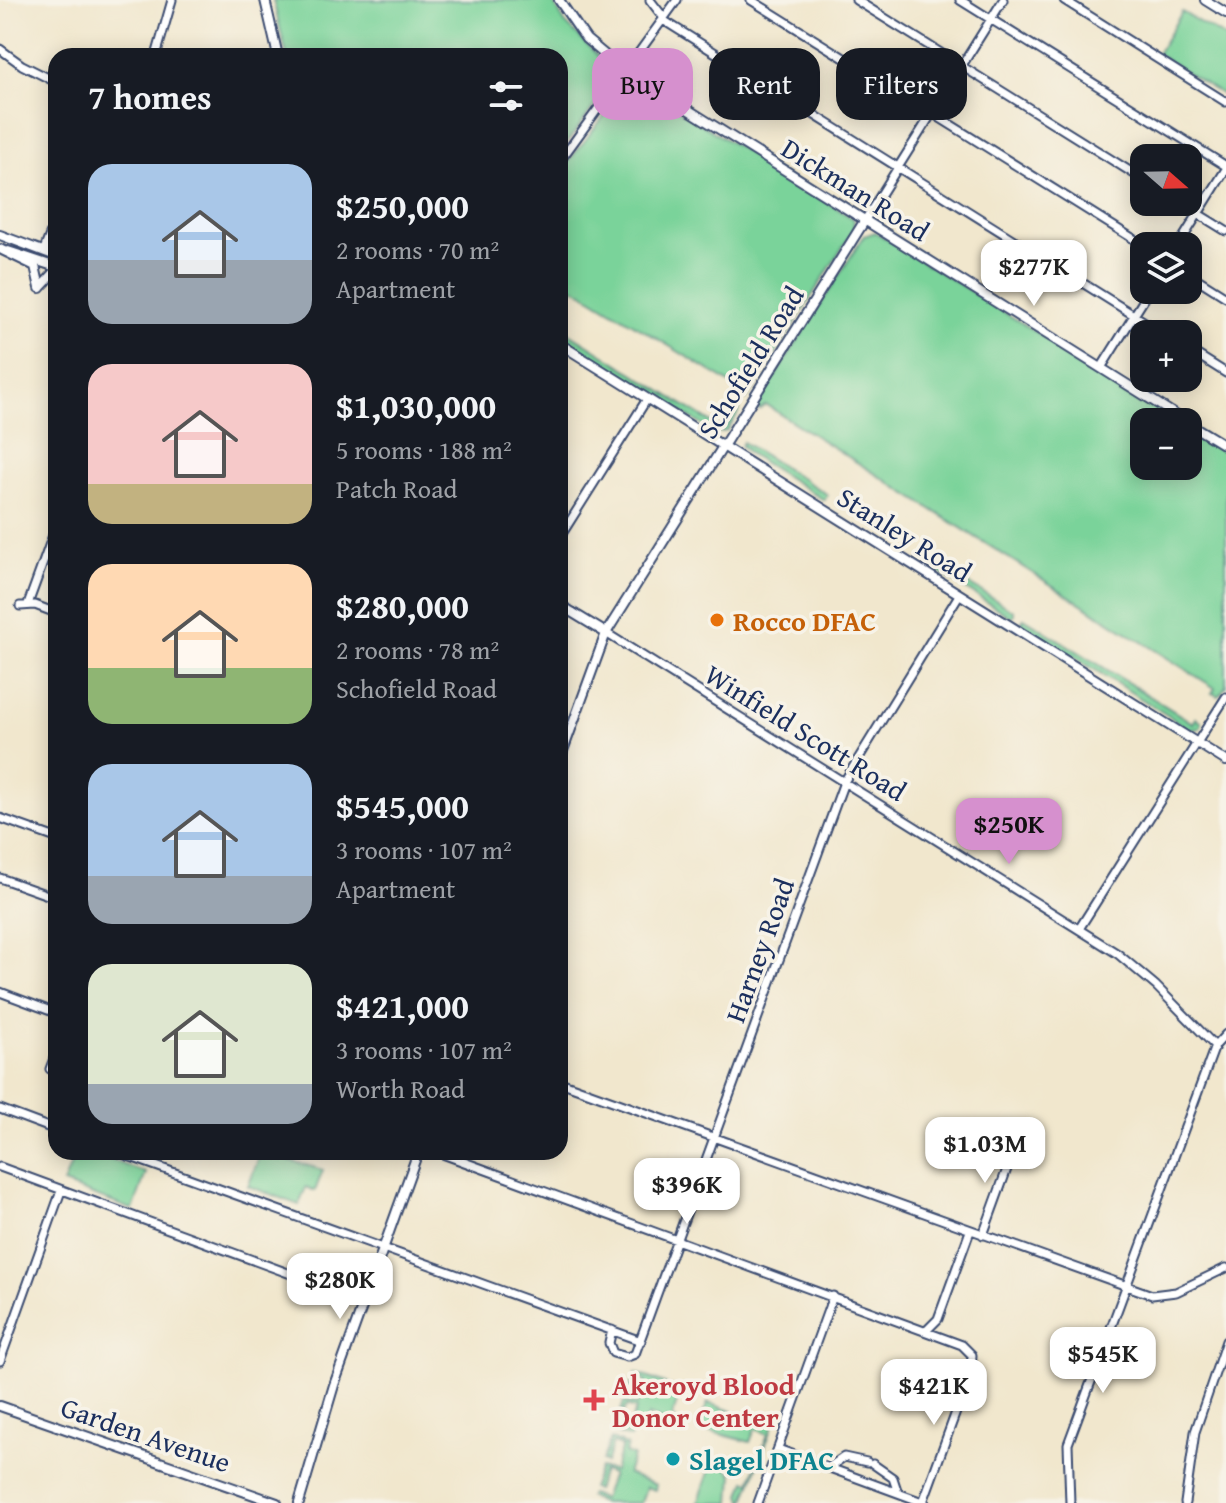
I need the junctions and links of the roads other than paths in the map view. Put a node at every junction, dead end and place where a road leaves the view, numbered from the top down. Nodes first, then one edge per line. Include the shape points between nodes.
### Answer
1 (172, 0) edge
2 (265, 0) edge
3 (559, 0) edge
4 (650, 0) edge
5 (677, 0) edge
6 (751, 0) edge
7 (856, 0) edge
8 (960, 0) edge
9 (1003, 0) edge
10 (1064, 0) edge
11 (1205, 0) edge
12 (1226, 13) edge
13 (664, 19) junction
14 (991, 19) junction
15 (158, 48) edge
16 (276, 48) edge
17 (598, 48) edge
18 (643, 48) edge
19 (932, 48) edge
20 (0, 49) edge
21 (836, 53) edge
22 (967, 57) edge
23 (967, 70) edge
24 (48, 78) edge
25 (1226, 102) edge
26 (693, 112) edge
27 (592, 118) edge
28 (927, 120) edge
29 (943, 120) edge
30 (568, 150) edge
31 (897, 167) junction
32 (1226, 167) edge
33 (1130, 171) edge
34 (1202, 207) edge
35 (1201, 216) edge
36 (865, 220) junction
37 (1226, 231) edge
38 (0, 235) edge
39 (1130, 237) edge
40 (48, 241) edge
41 (0, 248) edge
42 (44, 251) junction
43 (48, 253) edge
44 (48, 266) edge
45 (48, 278) edge
46 (1202, 282) edge
47 (1226, 297) edge
48 (1142, 304) edge
49 (1135, 315) junction
50 (1143, 320) edge
51 (568, 349) edge
52 (1202, 358) edge
53 (1101, 368) junction
54 (1226, 373) edge
55 (647, 399) junction
56 (1165, 408) edge
57 (1202, 431) edge
58 (723, 446) junction
59 (1226, 446) edge
60 (568, 524) edge
61 (48, 546) edge
62 (959, 595) junction
63 (568, 610) edge
64 (48, 611) edge
65 (606, 633) junction
66 (1226, 697) edge
67 (568, 737) edge
68 (1197, 743) junction
69 (1226, 761) edge
70 (844, 782) junction
71 (0, 818) edge
72 (48, 835) edge
73 (0, 878) edge
74 (48, 895) edge
75 (1079, 929) junction
76 (0, 992) edge
77 (48, 1010) edge
78 (1226, 1034) edge
79 (1215, 1046) junction
80 (568, 1085) edge
81 (0, 1109) edge
82 (48, 1127) edge
83 (713, 1138) junction
84 (1016, 1144) dead end
85 (138, 1160) edge
86 (150, 1160) edge
87 (415, 1160) edge
88 (459, 1160) edge
89 (149, 1164) junction
90 (0, 1167) edge
91 (61, 1191) junction
92 (970, 1231) junction
93 (983, 1235) junction
94 (677, 1239) junction
95 (383, 1248) junction
96 (1224, 1270) edge
97 (1226, 1282) edge
98 (1126, 1286) junction
99 (833, 1296) junction
100 (364, 1301) junction
101 (612, 1330) junction
102 (926, 1331) junction
103 (641, 1341) junction
104 (1226, 1341) edge
105 (0, 1361) edge
106 (0, 1406) edge
107 (778, 1449) junction
108 (828, 1468) junction
109 (898, 1493) junction
110 (277, 1503) edge
111 (299, 1503) edge
112 (758, 1503) edge
113 (924, 1503) edge
114 (1070, 1503) edge
115 (1185, 1503) edge

1 - 15 street
2 - 16 street
3 - 17 street, Dickman Road
4 - 13 street
5 - 13 street
6 - 21 street
7 - 19 street
8 - 14 street
9 - 14 street, Schofield Road
10 - 25 street
11 - 12 street
13 - 18 street
13 - 31 street
14 - 22 street, Schofield Road
14 - 32 street
20 - 24 street
23 - 33 street
26 - 36 street, Dickman Road
27 - 30 street
28 - 31 street, Schofield Road
29 - 39 street
31 - 36 street, Schofield Road
31 - 49 street
32 - 34 street
35 - 37 street
36 - 53 street, Dickman Road
36 - 58 street, Schofield Road
38 - 42 street
40 - 42 street
41 - 44 street
41 - 45 street via 35,266 40,288
42 - 43 street
46 - 47 street
48 - 49 street
49 - 50 street
49 - 53 street
51 - 55 street, Stanley Road
52 - 54 street
53 - 56 street, Dickman Road
55 - 58 street, Stanley Road
55 - 60 street
57 - 59 street, Dickman Road
58 - 62 street, Stanley Road
58 - 65 street, Schofield Road
61 - 64 street via 24,605
62 - 68 street, Stanley Road
62 - 70 street, Harney Road
63 - 65 street, Winfield Scott Road
65 - 67 street, Schofield Road
65 - 70 street, Winfield Scott Road
66 - 68 street
68 - 69 street, Stanley Road
68 - 75 street
70 - 75 street, Winfield Scott Road
70 - 83 street, Harney Road
71 - 72 street
73 - 74 street
75 - 79 street, Winfield Scott Road via 1136,968
76 - 77 street
78 - 79 street
79 - 98 street
80 - 83 street
81 - 82 street
83 - 92 street
83 - 94 street, Harney Road
84 - 93 street
85 - 89 street
86 - 89 street
87 - 95 street
88 - 94 street
89 - 95 street
90 - 91 street
91 - 100 street
91 - 105 street
92 - 93 street
92 - 102 street via 938,1319
93 - 98 street
94 - 99 street
94 - 103 street, Harney Road
95 - 100 street
95 - 101 street
96 - 97 street
96 - 98 street via 1162,1296
98 - 114 street via 1068,1444
99 - 102 street
99 - 107 street
100 - 111 street
101 - 103 street
101 - 103 street via 610,1348 621,1356 635,1354
102 - 113 street via 968,1349 973,1363
104 - 115 street via 1195,1432
106 - 110 street, Garden Avenue
107 - 108 street
107 - 112 street
108 - 109 street
108 - 109 street via 844,1457 870,1463 893,1478
109 - 113 street

